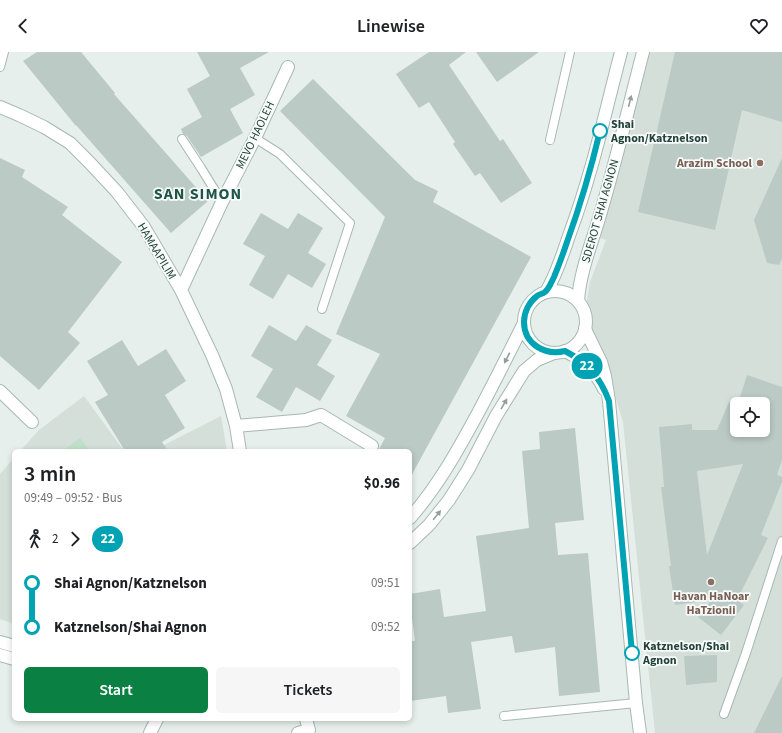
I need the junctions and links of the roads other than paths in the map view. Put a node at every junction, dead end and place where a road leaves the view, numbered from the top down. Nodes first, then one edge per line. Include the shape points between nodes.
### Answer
1 (4, 52) edge
2 (570, 52) edge
3 (621, 52) edge
4 (643, 52) edge
5 (0, 67) edge
6 (288, 67) dead end
7 (0, 107) edge
8 (255, 138) junction
9 (182, 139) dead end
10 (550, 140) dead end
11 (222, 202) junction
12 (181, 290) junction
13 (546, 292) junction
14 (578, 301) junction
15 (322, 309) dead end
16 (524, 323) junction
17 (585, 329) junction
18 (559, 352) junction
19 (0, 391) edge
20 (609, 401) junction
21 (32, 422) dead end
22 (236, 426) junction
23 (372, 446) dead end
24 (240, 449) edge
25 (412, 516) edge
26 (412, 541) edge
27 (782, 541) edge
28 (0, 642) edge
29 (12, 645) edge
30 (0, 655) edge
31 (12, 658) edge
32 (636, 703) junction
33 (724, 714) dead end
34 (504, 716) dead end
35 (156, 721) edge
36 (307, 721) edge
37 (150, 733) edge
38 (298, 733) edge
39 (640, 733) edge

1 - 5 lane
2 - 10 lane
3 - 13 street, SDEROT SHAI AGNON via 578,212 557,270
14 -> 4 street, SDEROT SHAI AGNON via 588,252 602,209
6 - 8 street, MEVO HAOLEH
7 - 12 street, HAMAAPILIM via 44,127 70,143 90,163 144,227
8 - 11 street, MEVO HAOLEH
8 - 15 lane via 280,154 350,223
9 - 11 lane
11 - 12 street, MEVO HAOLEH
12 - 22 street, HAMAAPILIM via 223,382
13 - 14 street via 560,291 570,294
13 - 16 street via 536,296 530,304 525,312
14 - 17 street via 585,314
16 - 18 street via 526,333 535,346 544,351
16 -> 25 street via 448,467
17 - 18 street via 578,343
17 - 20 street via 601,362
18 - 20 street via 580,360 595,374
26 -> 18 street via 449,500 524,371 537,360
19 - 21 street
20 - 32 street
22 - 23 street via 306,420 321,415
22 - 24 street, HAMAAPILIM
27 - 33 lane
28 - 29 street
30 - 31 street
32 - 34 lane
32 - 39 street
35 - 37 street
36 - 38 street via 309,730

